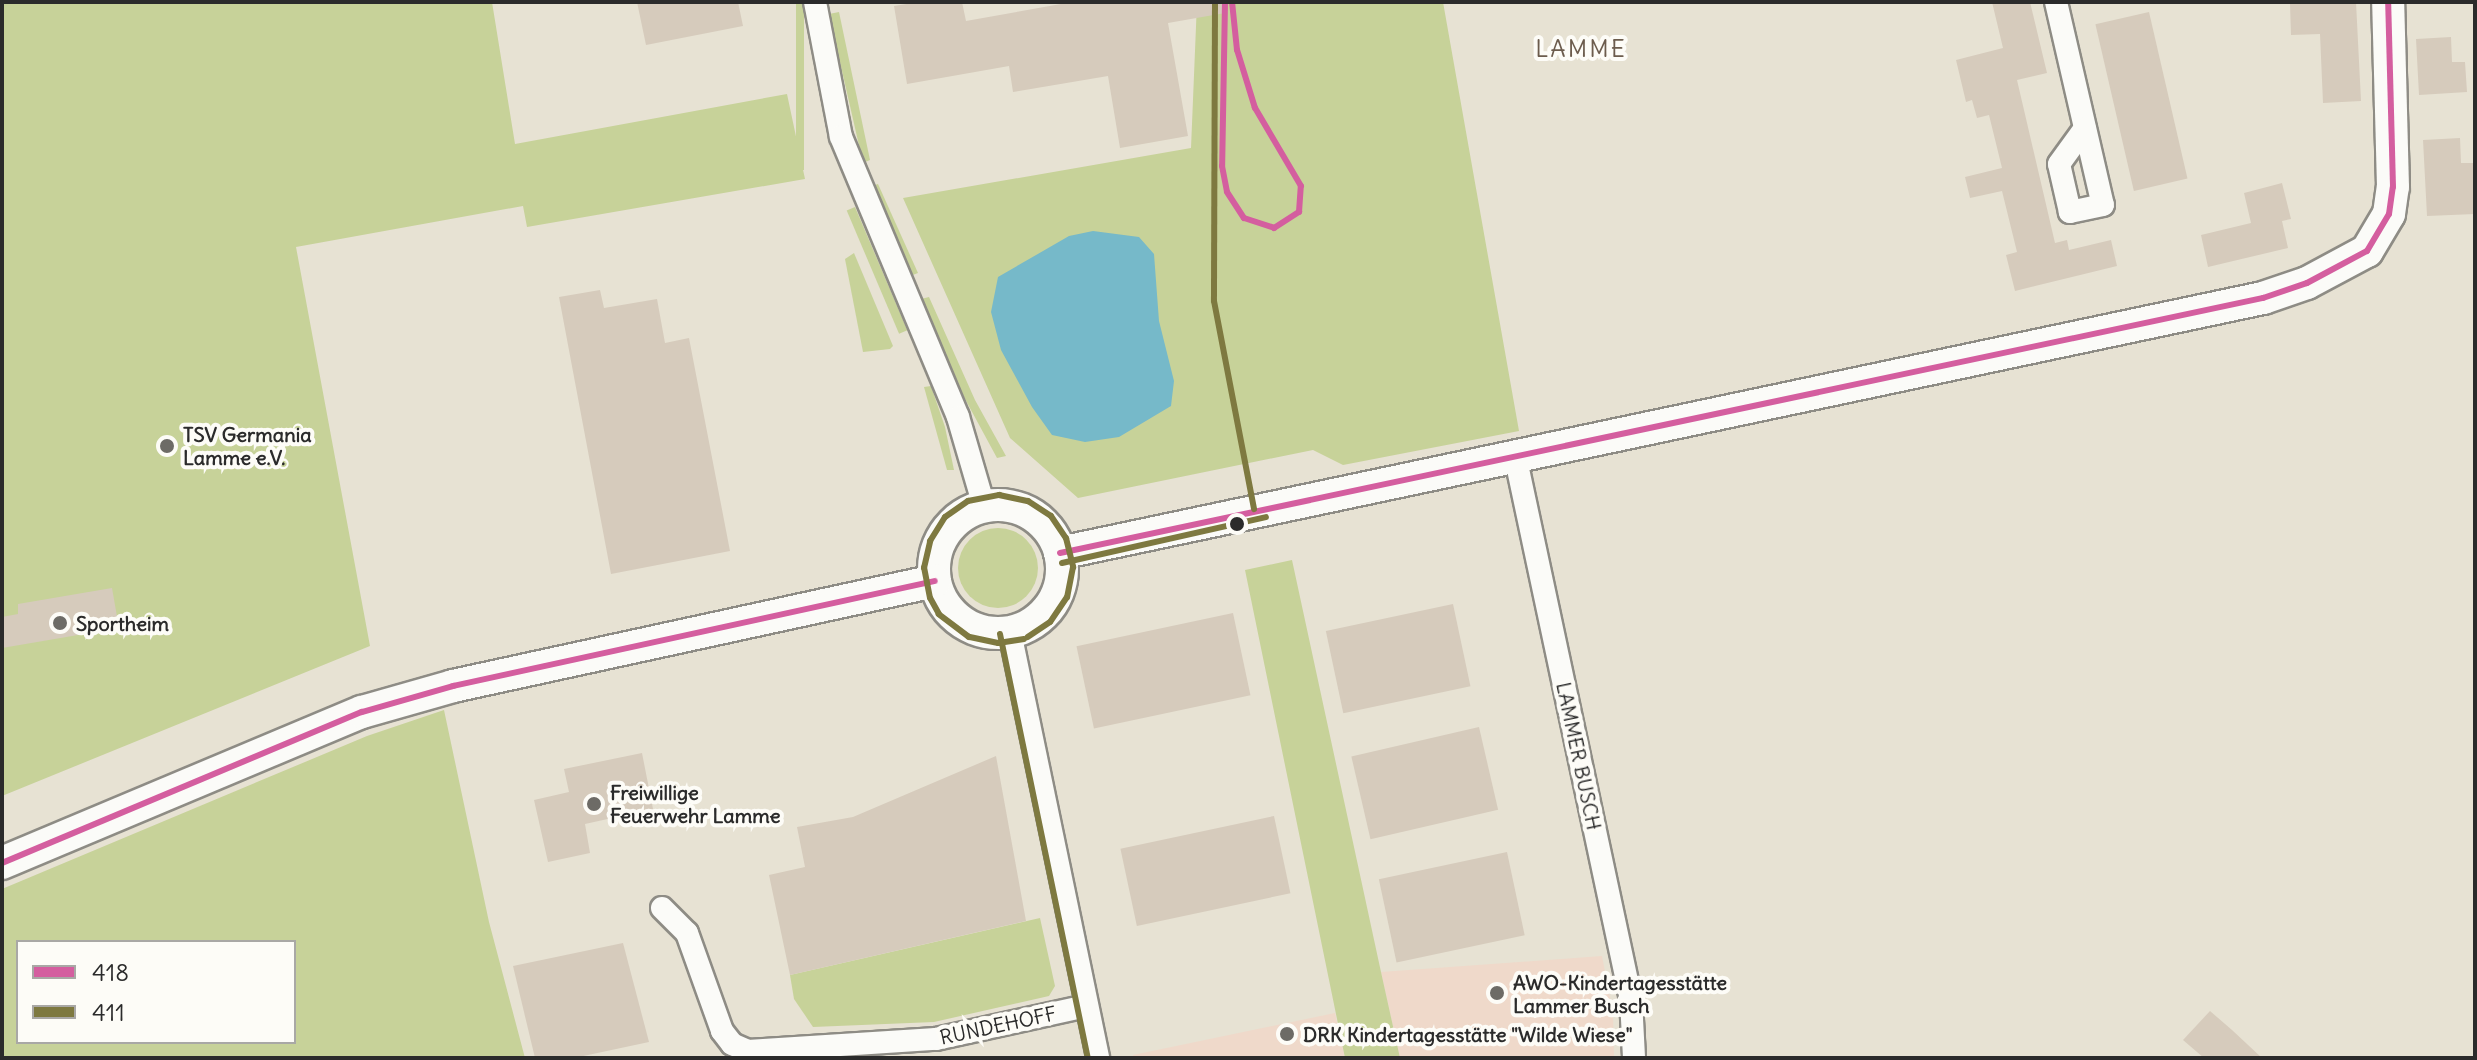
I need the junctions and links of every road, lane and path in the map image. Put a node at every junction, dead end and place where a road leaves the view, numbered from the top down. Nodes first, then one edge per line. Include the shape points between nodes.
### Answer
1 (815, 2) edge
2 (2056, 2) edge
3 (2388, 2) edge
4 (2085, 128) dead end
5 (1515, 455) junction
6 (984, 506) junction
7 (1060, 553) junction
8 (935, 581) junction
9 (1010, 632) junction
10 (2, 863) edge
11 (662, 908) dead end
12 (1086, 1006) junction
13 (1098, 1058) edge
14 (1634, 1058) edge

1 - 6 street via 841,137 958,417
2 - 4 street
3 - 5 main road via 2393,187 2380,235 2352,263 2263,298
5 - 7 main road
5 - 14 street, LAMMER BUSCH via 1631,1000
6 - 7 main road via 1012,506 1036,517
6 - 8 main road via 962,516 944,534
7 - 9 main road via 1062,580 1052,605 1034,623
8 - 9 main road via 946,607 963,622 986,632
8 - 10 main road via 469,682 362,712
9 - 12 street
11 - 12 street, RUNDEHOFF via 692,945 722,1031 732,1044 748,1051 936,1039
12 - 13 street

